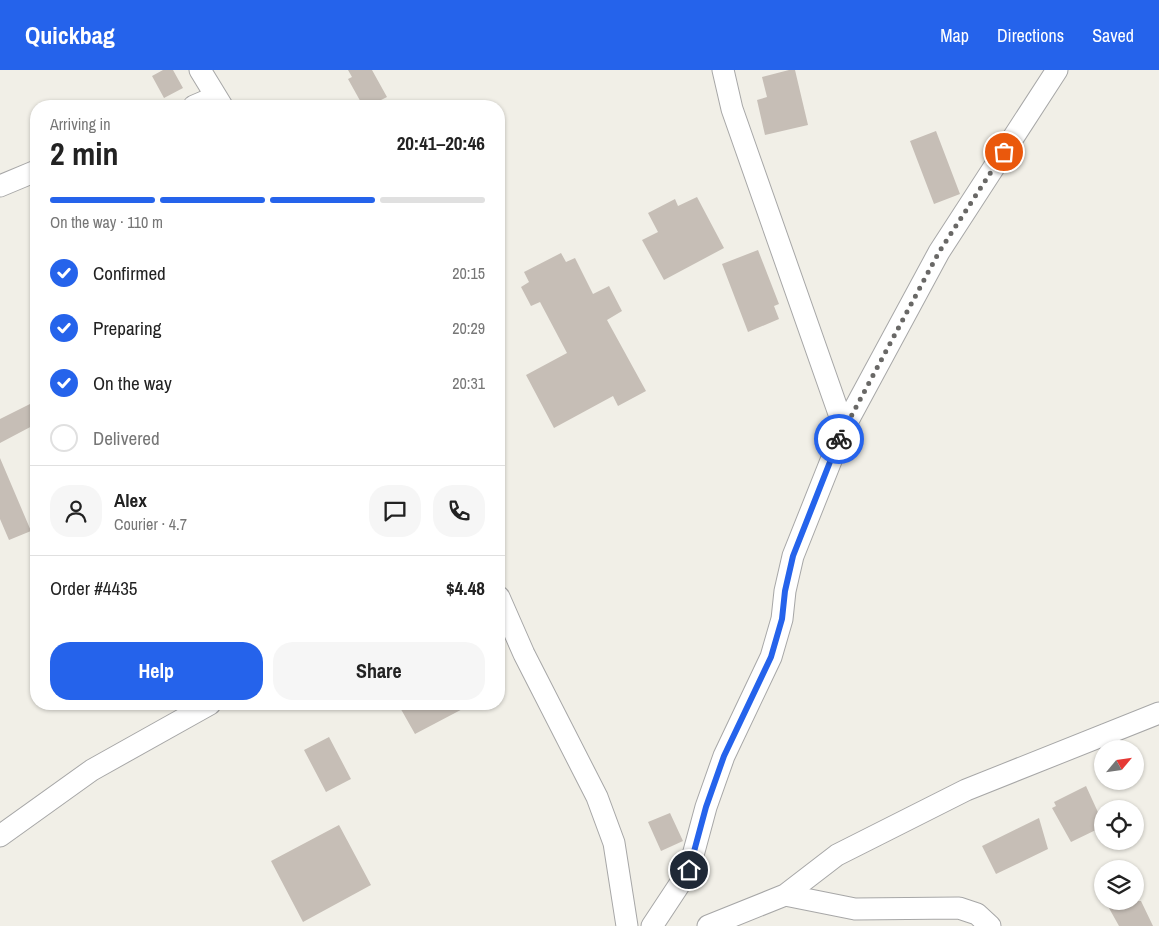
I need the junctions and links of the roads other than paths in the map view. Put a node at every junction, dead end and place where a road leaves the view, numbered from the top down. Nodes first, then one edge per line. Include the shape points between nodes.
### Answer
1 (200, 70) edge
2 (723, 70) edge
3 (1057, 70) edge
4 (218, 100) edge
5 (30, 174) edge
6 (0, 186) edge
7 (844, 428) junction
8 (505, 611) edge
9 (199, 710) edge
10 (1159, 713) edge
11 (0, 836) edge
12 (785, 895) junction
13 (627, 926) edge
14 (652, 926) edge
15 (708, 926) edge
16 (990, 926) edge

1 - 4 street
2 - 7 street via 732,109
3 - 7 street via 939,252
5 - 6 street
7 - 14 street via 793,556 782,619 771,657 724,756 689,870
8 - 13 street via 597,797 614,843
9 - 11 street via 92,770
10 - 12 street via 966,790 892,826 837,855
12 - 15 street
12 - 16 street via 855,909 959,908 977,914

